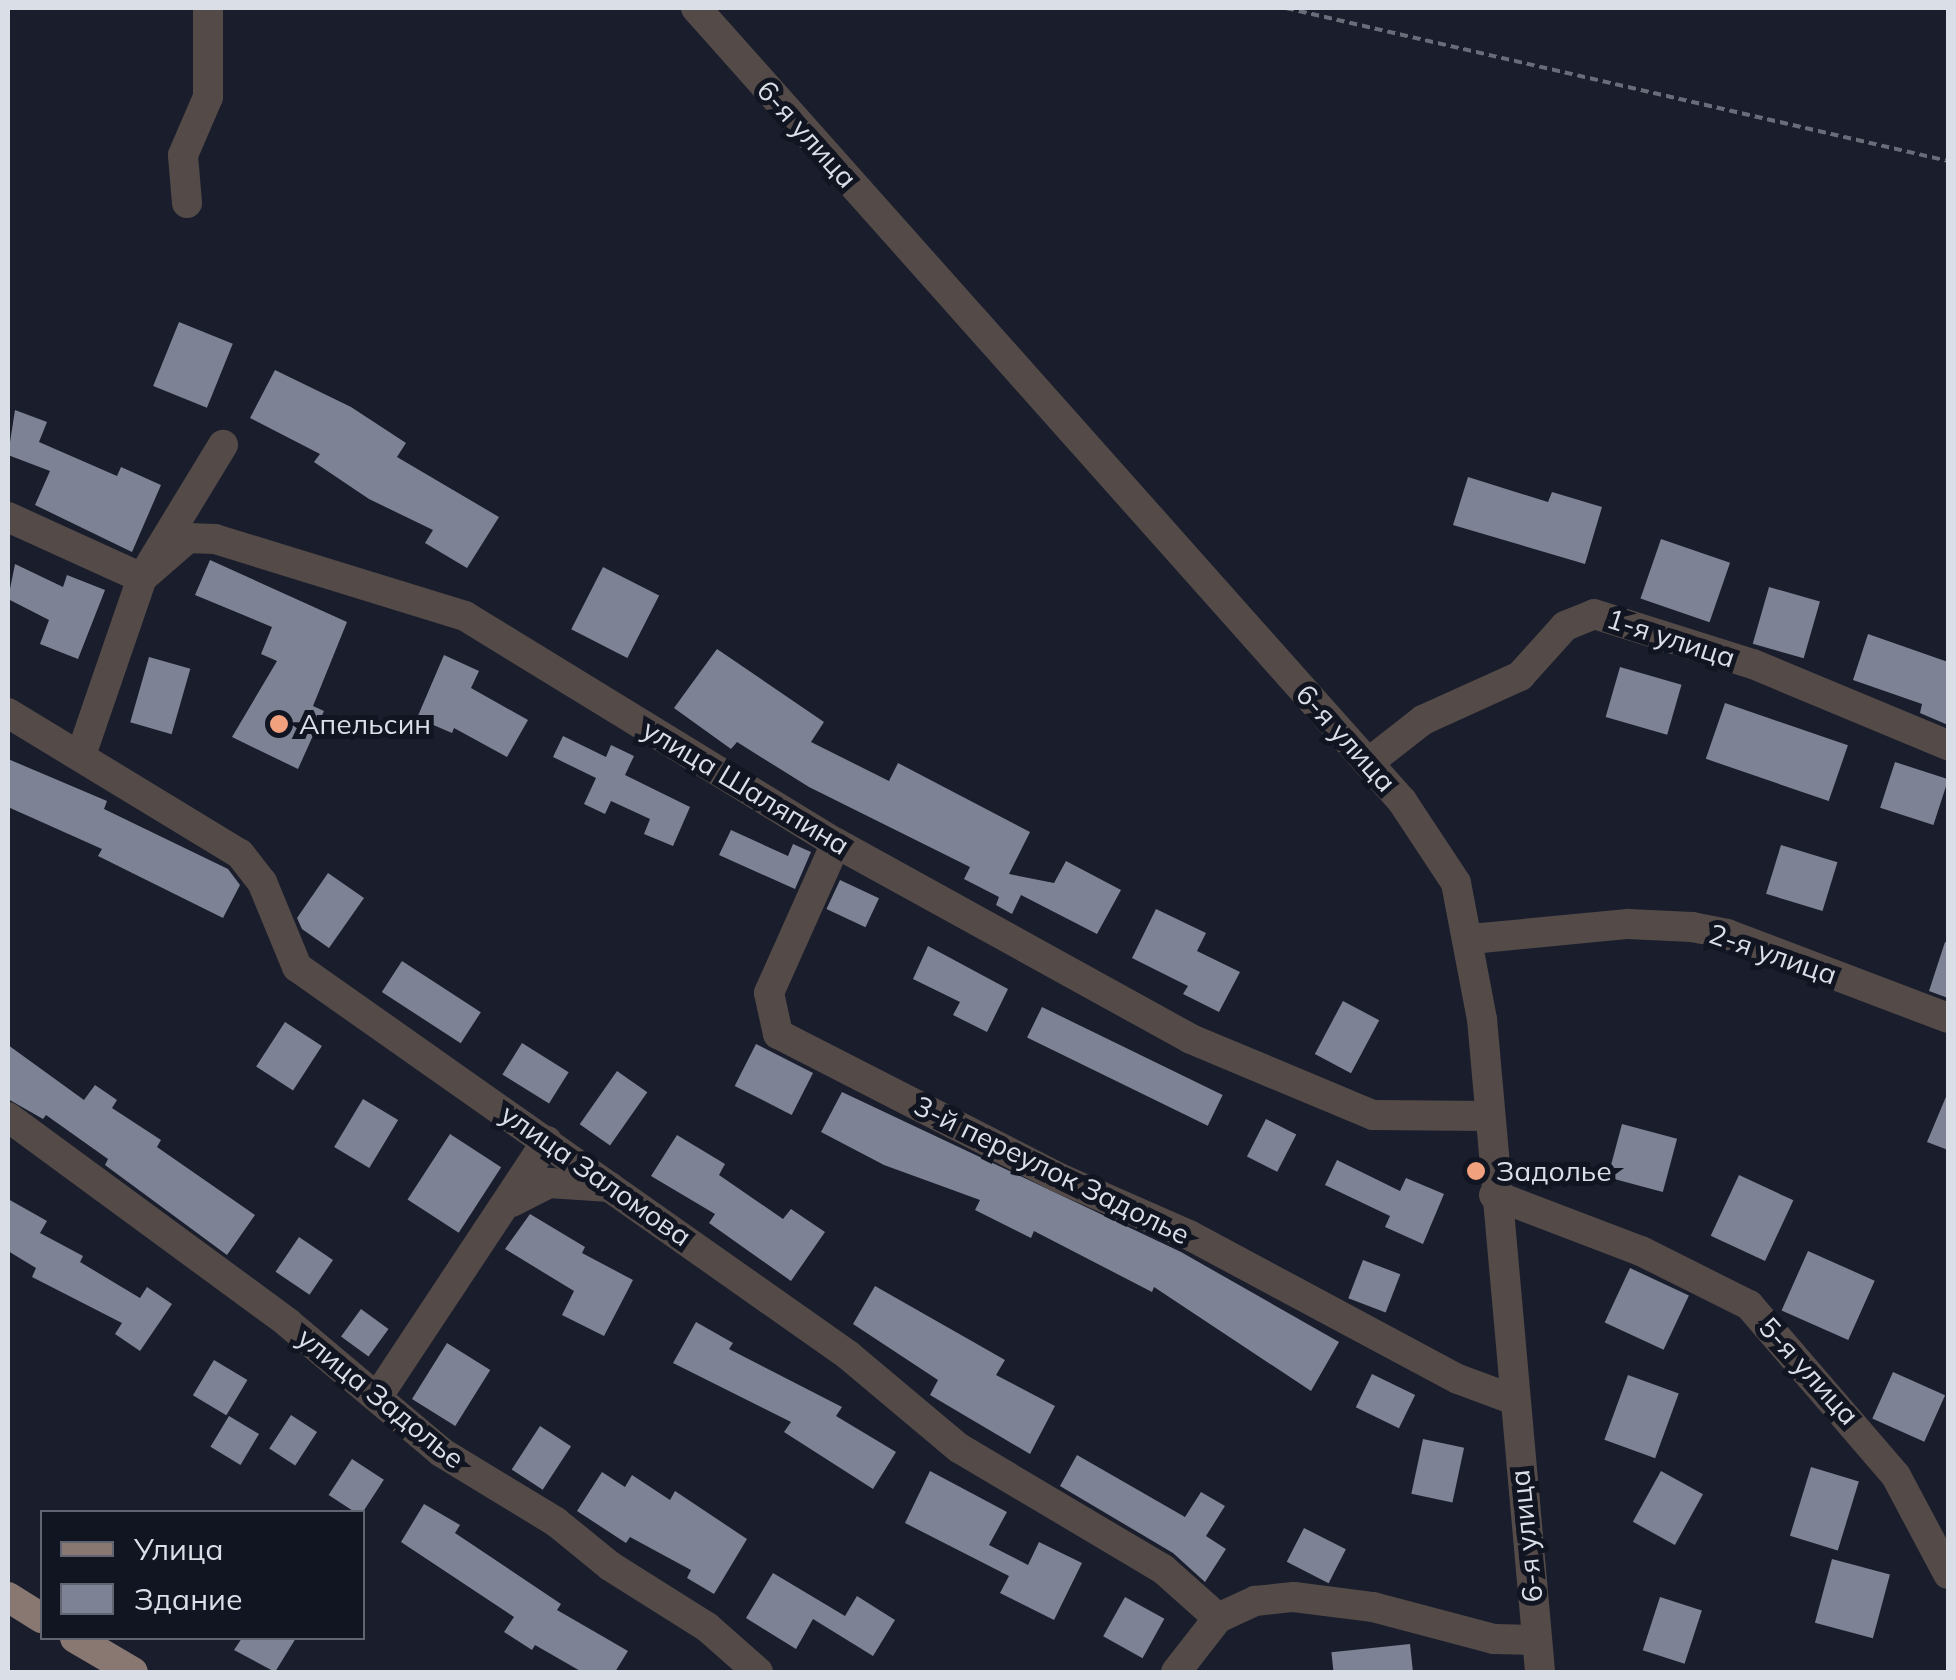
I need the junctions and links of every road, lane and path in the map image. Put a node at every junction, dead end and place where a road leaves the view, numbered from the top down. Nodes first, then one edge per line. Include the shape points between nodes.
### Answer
1 (208, 8) edge
2 (696, 8) edge
3 (1286, 8) edge
4 (1948, 160) edge
5 (187, 203) dead end
6 (223, 445) dead end
7 (8, 518) edge
8 (142, 578) junction
9 (8, 713) edge
10 (1948, 745) edge
11 (81, 755) junction
12 (1368, 763) junction
13 (836, 843) junction
14 (1471, 939) junction
15 (1948, 1018) edge
16 (1489, 1116) junction
17 (8, 1117) edge
18 (547, 1141) junction
19 (613, 1188) junction
20 (1494, 1195) junction
21 (506, 1207) junction
22 (378, 1396) junction
23 (1512, 1399) junction
24 (1948, 1574) edge
25 (8, 1598) edge
26 (40, 1617) edge
27 (1218, 1618) junction
28 (78, 1640) edge
29 (1537, 1640) junction
30 (133, 1672) edge
31 (758, 1672) edge
32 (1176, 1672) edge
33 (1540, 1672) edge

1 - 5 street via 208,97 183,155
2 - 12 street, 6-я улица
3 - 4 path
6 - 8 street
7 - 8 street
8 - 11 street
8 - 13 street, улица Шаляпина via 188,538 215,538 465,616
9 - 11 street, улица Заломова
10 - 12 street, 1-я улица via 1752,664 1594,614 1565,626 1520,676 1423,720
11 - 18 street, улица Заломова via 252,866 298,967
12 - 14 street, 6-я улица via 1442,856
13 - 16 street, улица Шаляпина via 1191,1038 1373,1116
13 - 23 street, 3-й переулок Задолье via 770,993 778,1034 1057,1177 1189,1236 1458,1379
14 - 15 street, 2-я улица via 1628,924 1692,926
14 - 16 street, 6-я улица
16 - 20 street, 6-я улица
17 - 22 street, улица Задолье
18 - 19 street, улица Заломова
18 - 21 street
19 - 21 street via 549,1183 527,1189
19 - 27 street, улица Заломова via 848,1355 959,1448 1163,1569
20 - 23 street, 6-я улица
20 - 24 street, 5-я улица via 1641,1251 1748,1305 1896,1476
21 - 22 street
22 - 31 street, улица Задолье via 440,1452 556,1522 610,1566 707,1627
23 - 29 street, 6-я улица
25 - 26 main road
27 - 29 street via 1255,1601 1294,1597 1373,1607 1494,1639
27 - 32 street
28 - 30 main road
29 - 33 street, 6-я улица

